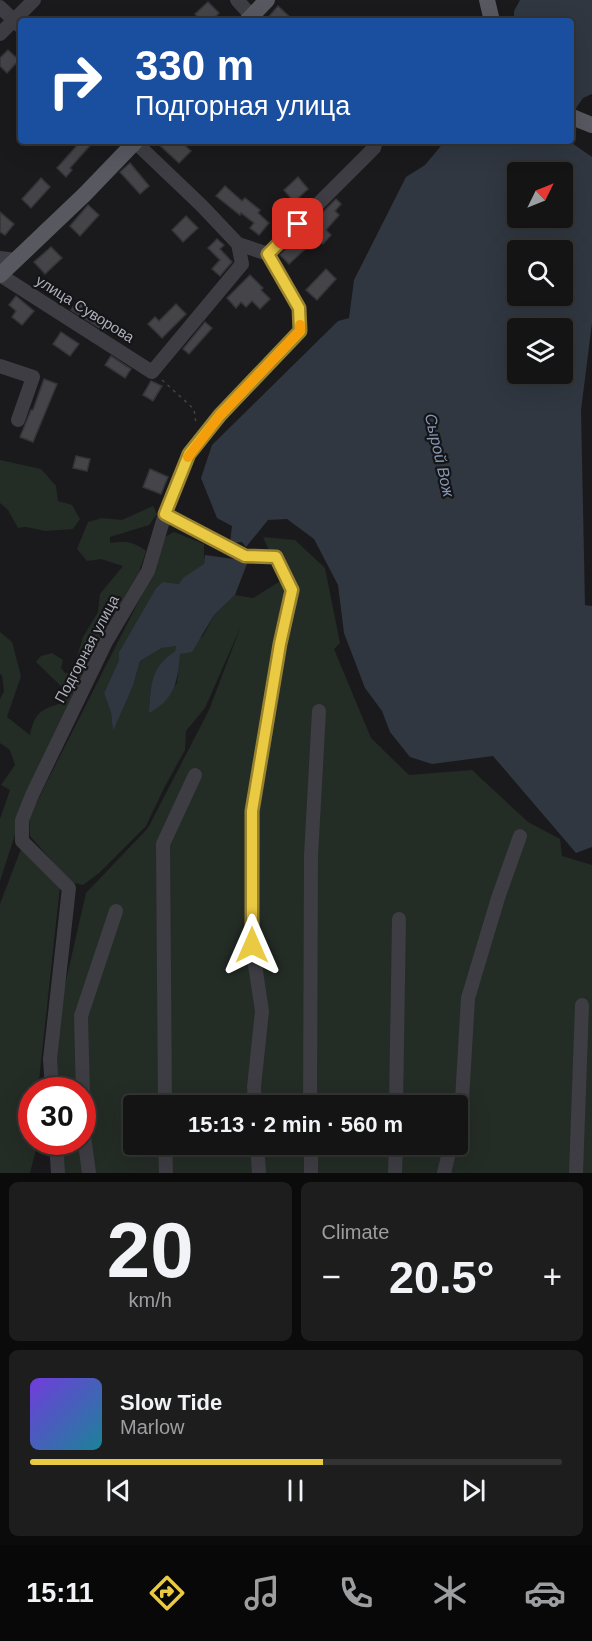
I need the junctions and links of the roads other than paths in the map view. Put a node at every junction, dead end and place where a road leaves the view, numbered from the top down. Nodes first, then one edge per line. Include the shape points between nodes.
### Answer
1 (34, 0) edge
2 (237, 0) edge
3 (267, 0) edge
4 (487, 0) edge
5 (0, 7) edge
6 (21, 18) edge
7 (251, 18) edge
8 (253, 18) edge
9 (491, 18) edge
10 (17, 23) edge
11 (0, 34) edge
12 (134, 144) edge
13 (138, 144) edge
14 (375, 144) edge
15 (238, 244) junction
16 (268, 254) junction
17 (8, 259) edge
18 (0, 275) edge
19 (0, 366) edge
20 (18, 420) dead end
21 (165, 514) junction
22 (320, 711) dead end
23 (195, 776) dead end
24 (520, 836) dead end
25 (116, 911) dead end
26 (399, 919) dead end
27 (582, 1005) dead end
28 (51, 1077) edge
29 (165, 1095) edge
30 (254, 1095) edge
31 (310, 1095) edge
32 (396, 1095) edge
33 (462, 1095) edge
34 (57, 1155) edge
35 (165, 1155) edge
36 (258, 1155) edge
37 (311, 1155) edge
38 (396, 1155) edge
39 (448, 1155) edge
40 (58, 1173) edge
41 (89, 1173) edge
42 (166, 1173) edge
43 (259, 1173) edge
44 (311, 1173) edge
45 (395, 1173) edge
46 (444, 1173) edge
47 (576, 1173) edge

1 - 6 street
2 - 7 street
3 - 8 main road
4 - 9 main road
5 - 10 street
10 - 11 street
12 - 17 main road via 85,194
13 - 15 street
14 - 16 street
15 - 16 street
15 - 18 street, улица Суворова via 242,264 152,372
16 - 21 street, Подгорная улица via 299,308 300,331 220,415 189,454
17 - 18 main road
19 - 20 street via 33,377
21 - 28 street, Подгорная улица via 148,571 106,642 22,820 22,841 69,888
21 - 30 street via 245,556 276,557 292,590 252,811 252,945 262,1011
22 - 31 street via 311,856
23 - 29 street via 163,844
24 - 33 street via 468,999
25 - 41 street via 81,1016 84,1136
26 - 32 street
27 - 47 street
34 - 40 street
35 - 42 street
36 - 43 street
37 - 44 street
38 - 45 street
39 - 46 street

